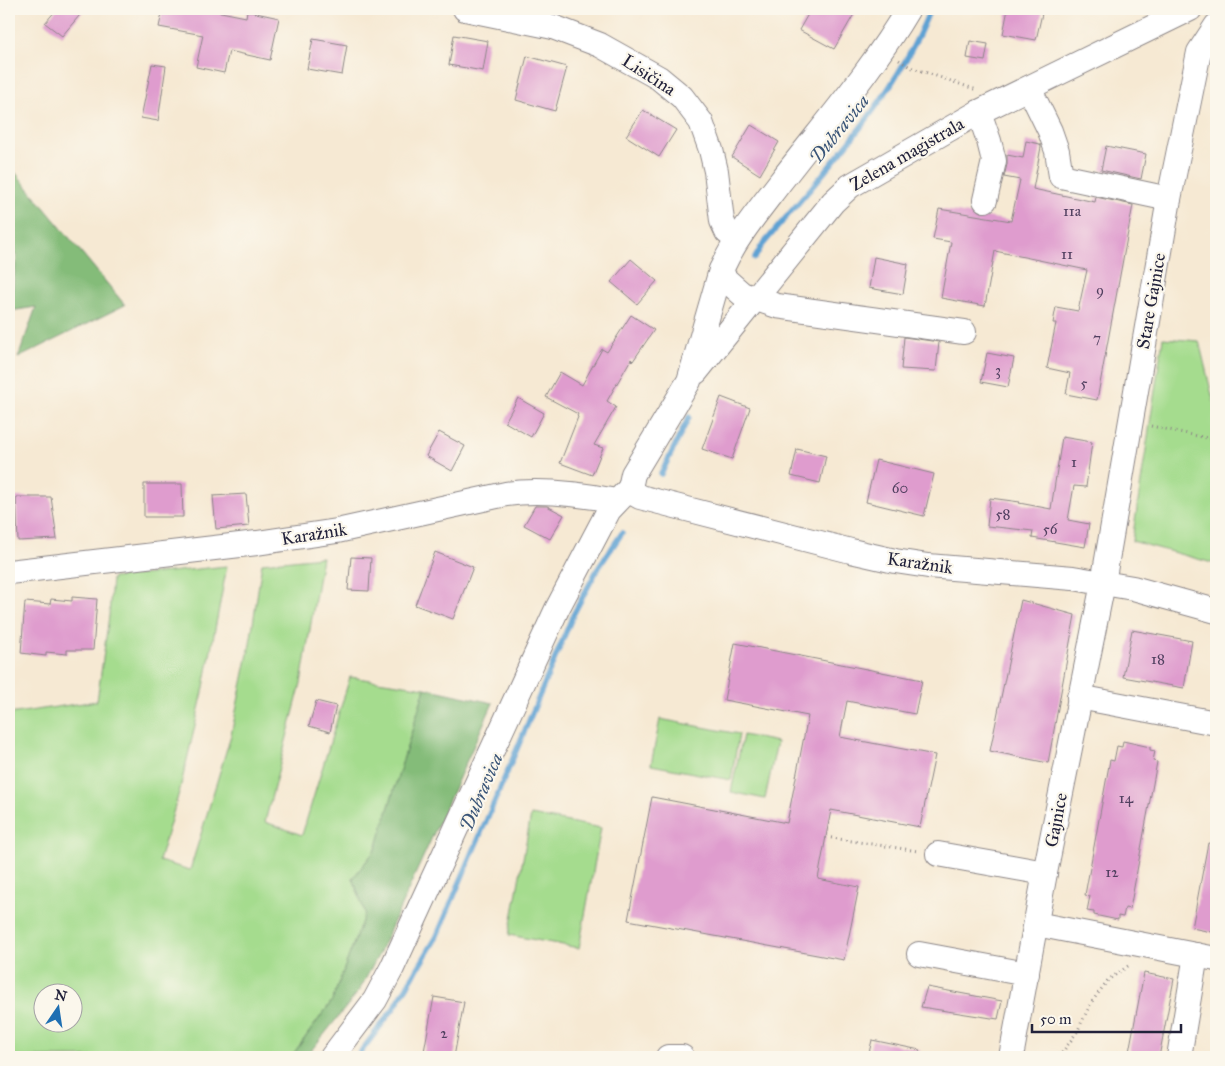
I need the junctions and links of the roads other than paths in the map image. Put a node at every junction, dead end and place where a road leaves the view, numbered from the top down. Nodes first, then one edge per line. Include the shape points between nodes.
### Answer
1 (465, 9) edge
2 (908, 9) edge
3 (1190, 9) edge
4 (1216, 26) edge
5 (1029, 88) junction
6 (981, 102) junction
7 (1169, 199) junction
8 (985, 200) dead end
9 (737, 240) junction
10 (721, 270) junction
11 (754, 299) junction
12 (964, 332) dead end
13 (689, 381) junction
14 (623, 495) junction
15 (9, 572) edge
16 (1103, 583) junction
17 (1216, 611) edge
18 (1079, 697) junction
19 (1216, 723) edge
20 (938, 854) road end
21 (1045, 873) junction
22 (1036, 924) junction
23 (919, 954) dead end
24 (1206, 957) edge
25 (1027, 974) junction
26 (332, 1057) edge
27 (668, 1057) edge
28 (682, 1057) edge
29 (1011, 1057) edge
30 (1179, 1057) edge

1 - 9 street, Lisičina via 553,26 600,45 659,78 682,97 701,122 716,171 722,221 727,232
2 - 9 street via 878,54
3 - 5 street, Zelena magistrala
4 - 7 street, Stare Gajnice via 1199,52
5 - 6 street, Zelena magistrala
5 - 7 street via 1050,131 1061,176
6 - 8 street via 994,161
6 - 11 street, Zelena magistrala via 850,186 833,202
7 - 16 street, Stare Gajnice
9 - 10 street
10 - 11 street via 732,286
10 - 13 street
11 - 12 street via 792,308
11 - 13 street, Zelena magistrala
13 - 14 street
14 - 15 street, Karažnik via 525,492 337,531
14 - 16 street, Karažnik via 633,493 895,561
14 - 26 street via 609,510 557,609 392,968 375,1000
16 - 17 street, Karažnik
16 - 18 street, Gajnice
18 - 19 street
18 - 21 street, Gajnice
20 - 21 street
21 - 22 street, Gajnice
22 - 24 street
22 - 25 street, Gajnice
23 - 25 street
24 - 30 street
25 - 29 street, Gajnice
27 - 28 street

